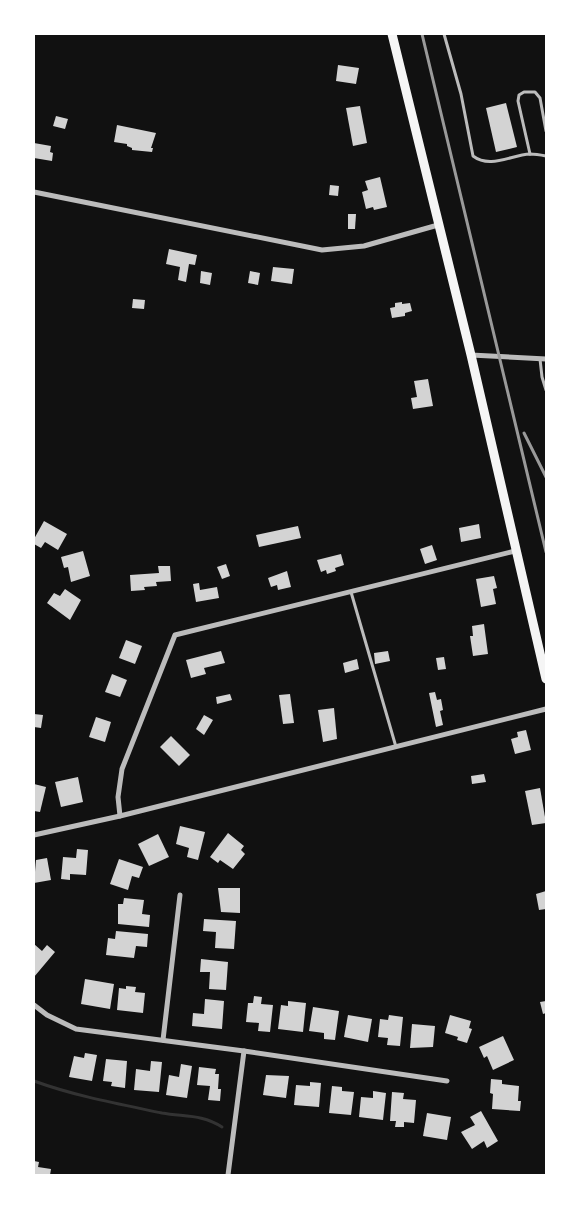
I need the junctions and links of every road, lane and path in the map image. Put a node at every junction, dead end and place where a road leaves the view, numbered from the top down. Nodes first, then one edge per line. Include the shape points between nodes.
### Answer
1 (392, 34) edge
2 (444, 34) edge
3 (546, 131) edge
4 (530, 154) junction
5 (546, 156) edge
6 (34, 192) edge
7 (438, 225) junction
8 (471, 355) junction
9 (540, 359) junction
10 (546, 359) edge
11 (546, 390) edge
12 (515, 551) junction
13 (351, 592) junction
14 (546, 679) edge
15 (546, 709) edge
16 (396, 747) junction
17 (120, 816) junction
18 (34, 835) edge
19 (180, 895) dead end
20 (34, 1004) edge
21 (163, 1040) junction
22 (244, 1051) junction
23 (447, 1081) dead end
24 (228, 1175) edge

1 - 7 main road
2 - 4 lane via 461,94 473,156 490,162
3 - 4 lane via 540,98 536,92 524,92 518,101
4 - 5 lane
6 - 7 street via 322,250 364,246
7 - 8 main road
8 - 9 street
8 - 12 main road
9 - 10 street
9 - 11 lane
12 - 13 street
12 - 14 main road
13 - 16 lane
13 - 17 street via 175,635 122,769 118,797
15 - 16 street
16 - 17 street
17 - 18 street
19 - 21 street
20 - 21 street via 47,1015 76,1029
21 - 22 street
22 - 23 street
22 - 24 street

